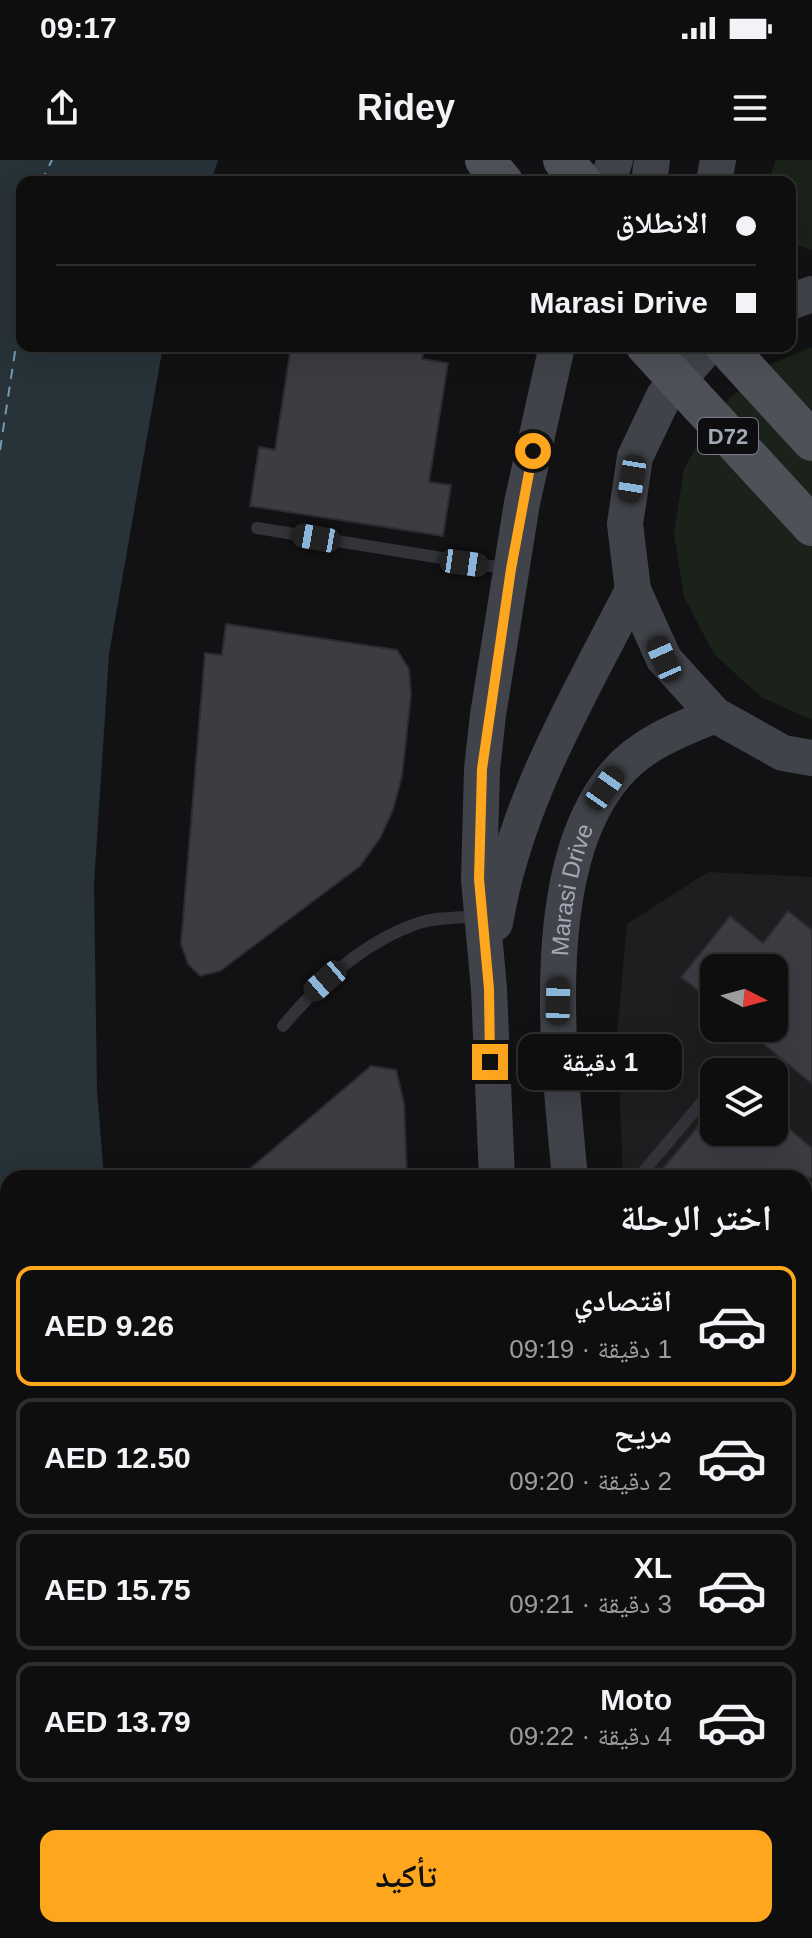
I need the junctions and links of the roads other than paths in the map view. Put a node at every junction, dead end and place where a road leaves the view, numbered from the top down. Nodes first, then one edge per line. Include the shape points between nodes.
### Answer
1 (485, 160) edge
2 (563, 160) edge
3 (498, 176) edge
4 (577, 176) edge
5 (556, 352) edge
6 (652, 352) edge
7 (655, 352) edge
8 (703, 352) edge
9 (730, 352) edge
10 (664, 396) junction
11 (812, 441) edge
12 (812, 526) edge
13 (257, 528) dead end
14 (511, 569) junction
15 (633, 590) junction
16 (715, 715) junction
17 (812, 758) edge
18 (481, 916) junction
19 (489, 989) junction
20 (283, 1026) dead end
21 (700, 1104) edge
22 (496, 1170) edge
23 (569, 1170) edge
24 (645, 1170) edge

1 - 3 main road
2 - 4 main road
5 - 14 main road
6 - 12 main road, D72, bridge
7 - 10 main road
8 - 10 main road
9 - 11 main road, D72
10 - 15 main road via 635,457 625,524
13 - 14 lane
14 - 18 main road via 482,769
15 - 16 main road via 664,659
15 - 19 main road via 526,804 500,895
16 - 17 main road via 783,753
16 - 23 main road, Marasi Drive via 647,747 617,772 594,804 579,841 559,961
18 - 19 main road
18 - 20 lane via 418,923 386,938 312,992
19 - 22 main road
21 - 24 lane

